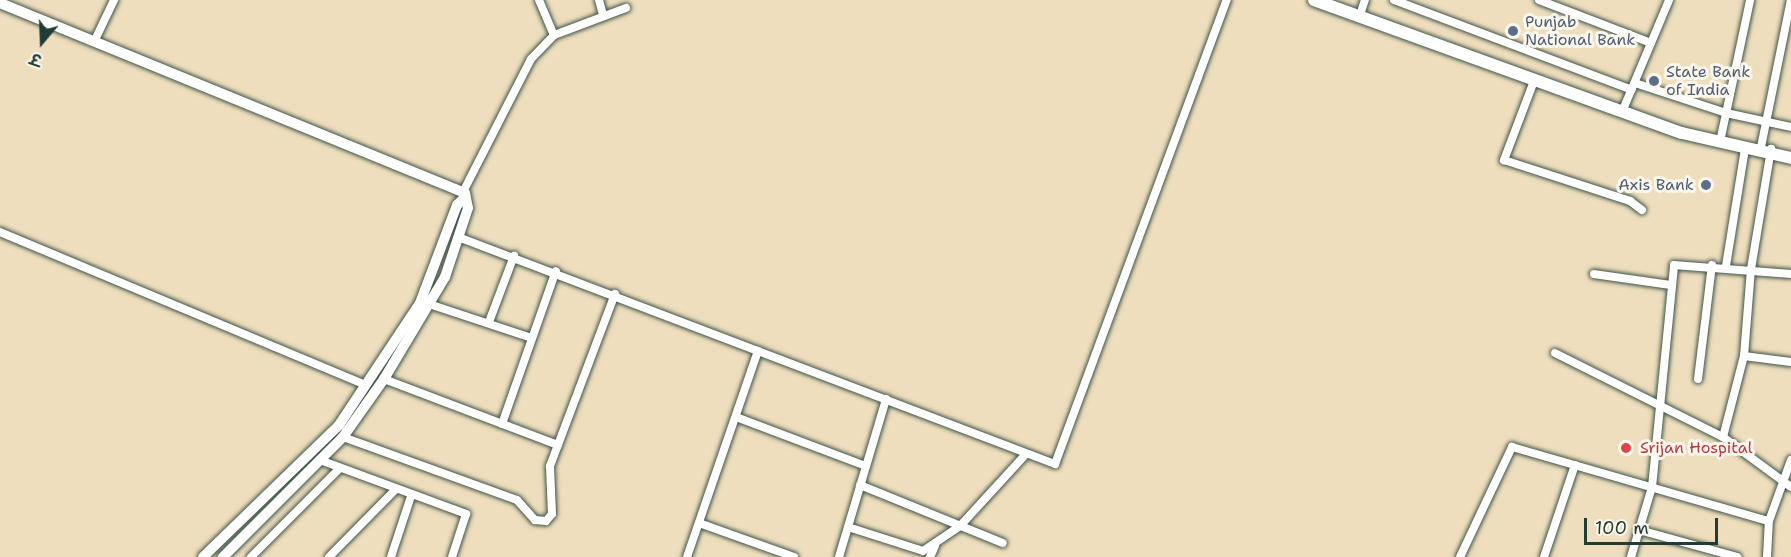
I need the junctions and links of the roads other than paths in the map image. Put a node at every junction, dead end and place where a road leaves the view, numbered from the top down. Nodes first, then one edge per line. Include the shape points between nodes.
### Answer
1 (114, 0) edge
2 (539, 0) edge
3 (599, 0) edge
4 (1227, 0) edge
5 (1314, 0) edge
6 (1329, 0) edge
7 (1394, 0) edge
8 (1539, 0) edge
9 (1669, 0) edge
10 (1750, 0) edge
11 (1791, 0) edge
12 (0, 3) edge
13 (1363, 6) edge
14 (626, 8) dead end
15 (603, 15) junction
16 (554, 35) junction
17 (94, 42) junction
18 (1651, 43) junction
19 (1534, 81) junction
20 (1634, 86) junction
21 (1623, 109) junction
22 (1726, 113) junction
23 (1765, 121) junction
24 (1791, 127) edge
25 (1721, 137) junction
26 (1745, 149) junction
27 (1765, 150) junction
28 (1791, 153) edge
29 (1791, 158) edge
30 (464, 194) junction
31 (1642, 210) dead end
32 (0, 232) edge
33 (458, 237) junction
34 (514, 256) junction
35 (1712, 265) junction
36 (1726, 266) junction
37 (1750, 269) junction
38 (556, 271) junction
39 (1594, 274) dead end
40 (1791, 274) edge
41 (1670, 285) junction
42 (615, 294) junction
43 (432, 305) junction
44 (489, 322) junction
45 (532, 338) junction
46 (758, 351) junction
47 (1555, 353) dead end
48 (1744, 356) junction
49 (1791, 362) edge
50 (384, 379) junction
51 (1698, 379) dead end
52 (365, 385) junction
53 (886, 399) junction
54 (1658, 406) junction
55 (735, 417) junction
56 (502, 424) junction
57 (343, 437) junction
58 (1723, 437) junction
59 (558, 445) junction
60 (1025, 455) junction
61 (320, 460) junction
62 (1791, 460) edge
63 (1575, 465) junction
64 (866, 466) junction
65 (340, 468) junction
66 (1780, 481) junction
67 (860, 485) junction
68 (1652, 487) junction
69 (1791, 487) edge
70 (394, 491) junction
71 (411, 496) junction
72 (1769, 520) junction
73 (699, 523) junction
74 (960, 526) junction
75 (848, 527) junction
76 (1639, 530) junction
77 (1003, 543) dead end
78 (935, 546) junction
79 (203, 557) edge
80 (223, 557) edge
81 (251, 557) edge
82 (329, 557) edge
83 (391, 557) edge
84 (452, 557) edge
85 (687, 557) edge
86 (794, 557) edge
87 (839, 557) edge
88 (930, 557) edge
89 (1460, 557) edge
90 (1544, 557) edge
91 (1631, 557) edge
92 (1737, 557) edge
93 (1767, 557) edge

1 - 17 street
2 - 16 street
3 - 15 street
4 - 60 street via 1059,460 1046,465
5 - 19 main road
6 - 13 main road
7 - 20 street
8 - 18 street
9 - 18 street
10 - 22 street
11 - 23 street
12 - 17 street
13 - 21 main road
14 - 15 street
15 - 16 street
16 - 30 street via 531,59
17 - 30 street
18 - 20 street
19 - 21 main road
19 - 31 street via 1504,160 1630,201
20 - 21 street
20 - 22 street
21 - 25 main road
21 - 26 main road
22 - 23 street
22 - 25 street
23 - 24 street
23 - 27 street
25 - 27 main road
26 - 27 main road
26 - 36 street
27 - 28 main road
27 - 29 main road
27 - 37 street
30 - 33 street via 468,208
30 - 52 street via 420,303
32 - 52 street
33 - 34 street
33 - 43 street
34 - 38 street
34 - 44 street
35 - 36 street
35 - 41 street via 1678,262
35 - 51 street
36 - 37 street
37 - 40 street
37 - 48 street
38 - 42 street
38 - 45 street
39 - 41 street
41 - 54 street
42 - 46 street
42 - 59 street
43 - 44 street
43 - 50 street
44 - 45 street
45 - 56 street
46 - 53 street
46 - 55 street
47 - 54 street
48 - 49 street
48 - 58 street
50 - 56 street
50 - 57 street
52 - 79 street via 331,435
53 - 60 street
53 - 64 street
54 - 58 street
54 - 68 street
55 - 64 street
55 - 73 street
56 - 59 street
57 - 59 street via 517,500 541,522 552,514 550,466
57 - 61 street
58 - 66 street
60 - 74 street
61 - 65 street
61 - 80 street
62 - 66 street
63 - 68 street
63 - 89 street via 1512,447
63 - 90 street
64 - 67 street
65 - 70 street
65 - 81 street
66 - 69 street
66 - 72 street
67 - 74 street
67 - 75 street
68 - 72 street
68 - 76 street
70 - 71 street
70 - 82 street
71 - 83 street
71 - 84 street via 466,514
72 - 93 street
73 - 85 street
73 - 86 street
74 - 77 street
74 - 78 street
75 - 78 street via 904,547 923,551
75 - 87 street
76 - 91 street
76 - 92 street
78 - 88 street

